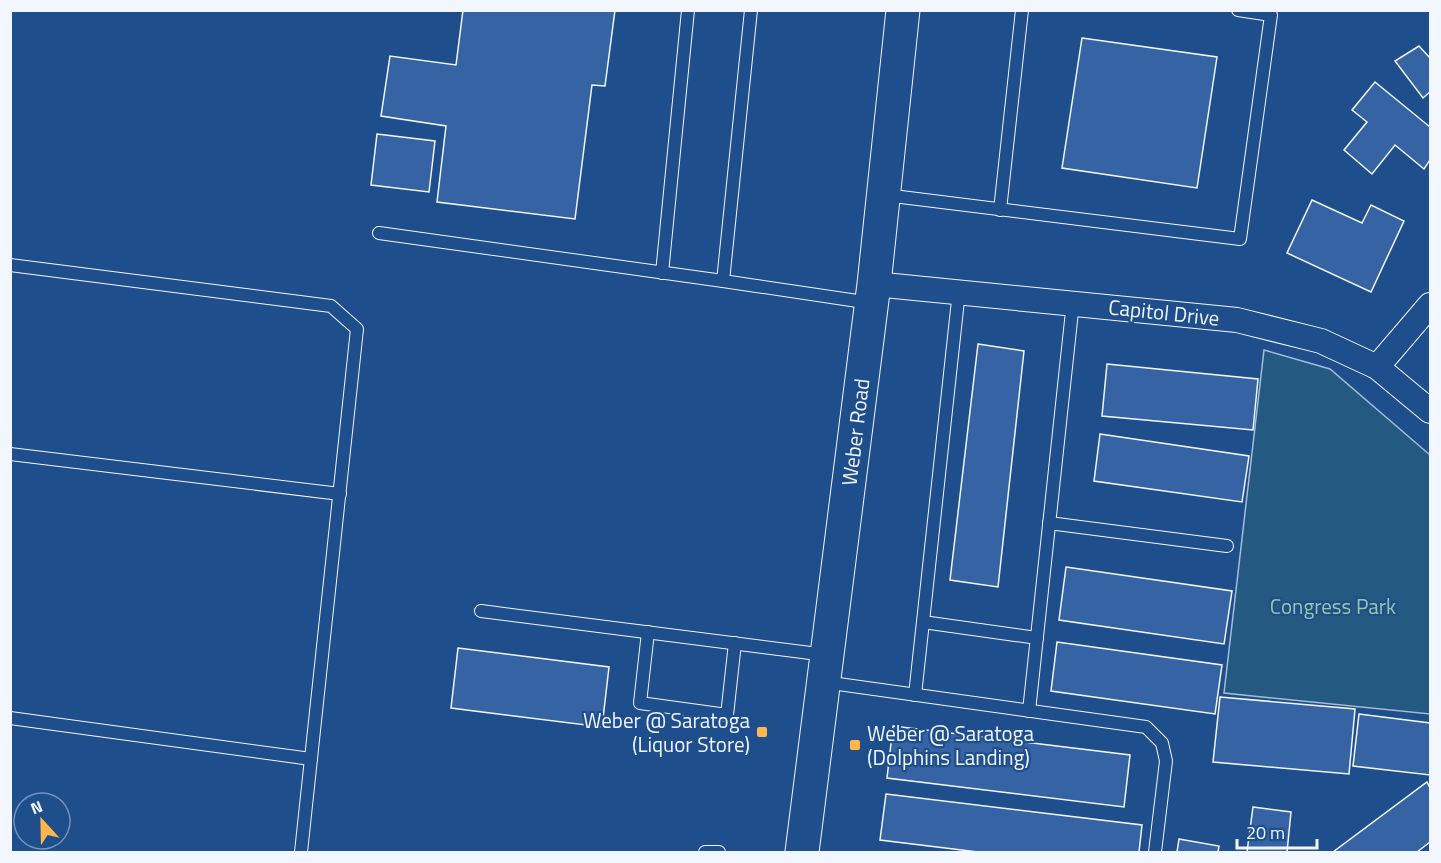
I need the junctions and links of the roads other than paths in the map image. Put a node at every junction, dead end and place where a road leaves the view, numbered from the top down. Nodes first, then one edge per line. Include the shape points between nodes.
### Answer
1 (688, 10) edge
2 (751, 10) edge
3 (903, 10) edge
4 (1022, 10) edge
5 (1238, 10) edge
6 (884, 195) junction
7 (1000, 210) junction
8 (379, 233) dead end
9 (10, 265) edge
10 (662, 273) junction
11 (723, 281) junction
12 (959, 291) junction
13 (873, 293) junction
14 (1073, 302) junction
15 (1431, 305) edge
16 (1377, 367) junction
17 (1431, 411) edge
18 (10, 454) edge
19 (340, 494) junction
20 (1049, 523) junction
21 (1227, 546) dead end
22 (481, 611) dead end
23 (923, 622) junction
24 (648, 632) junction
25 (1037, 638) junction
26 (735, 644) junction
27 (825, 669) junction
28 (915, 695) junction
29 (1029, 711) junction
30 (10, 718) edge
31 (311, 759) junction
32 (301, 852) edge
33 (705, 852) edge
34 (719, 852) edge
35 (802, 852) edge
36 (1155, 852) edge

1 - 10 lane
2 - 11 lane
3 - 6 main road, Weber Road
4 - 7 lane
5 - 7 lane via 1271,15 1240,239
6 - 7 lane
6 - 13 main road, Weber Road
8 - 10 lane
9 - 19 lane via 331,306 357,329
10 - 11 lane
11 - 13 lane
12 - 13 street, Capitol Drive
12 - 14 street, Capitol Drive
12 - 23 lane
13 - 27 main road, Weber Road
14 - 16 street, Capitol Drive via 1237,320 1321,341
14 - 20 lane
15 - 16 street
16 - 17 street, Capitol Drive
18 - 19 lane
19 - 31 lane
20 - 21 lane
20 - 25 lane
22 - 24 lane
23 - 25 lane
23 - 28 lane
24 - 26 lane
24 - 26 lane via 640,703 727,715
25 - 29 lane
26 - 27 lane
27 - 28 lane
27 - 35 main road, Weber Road
28 - 29 lane
29 - 36 lane via 1146,727 1162,743 1166,761
30 - 31 lane
31 - 32 lane
33 - 34 lane

